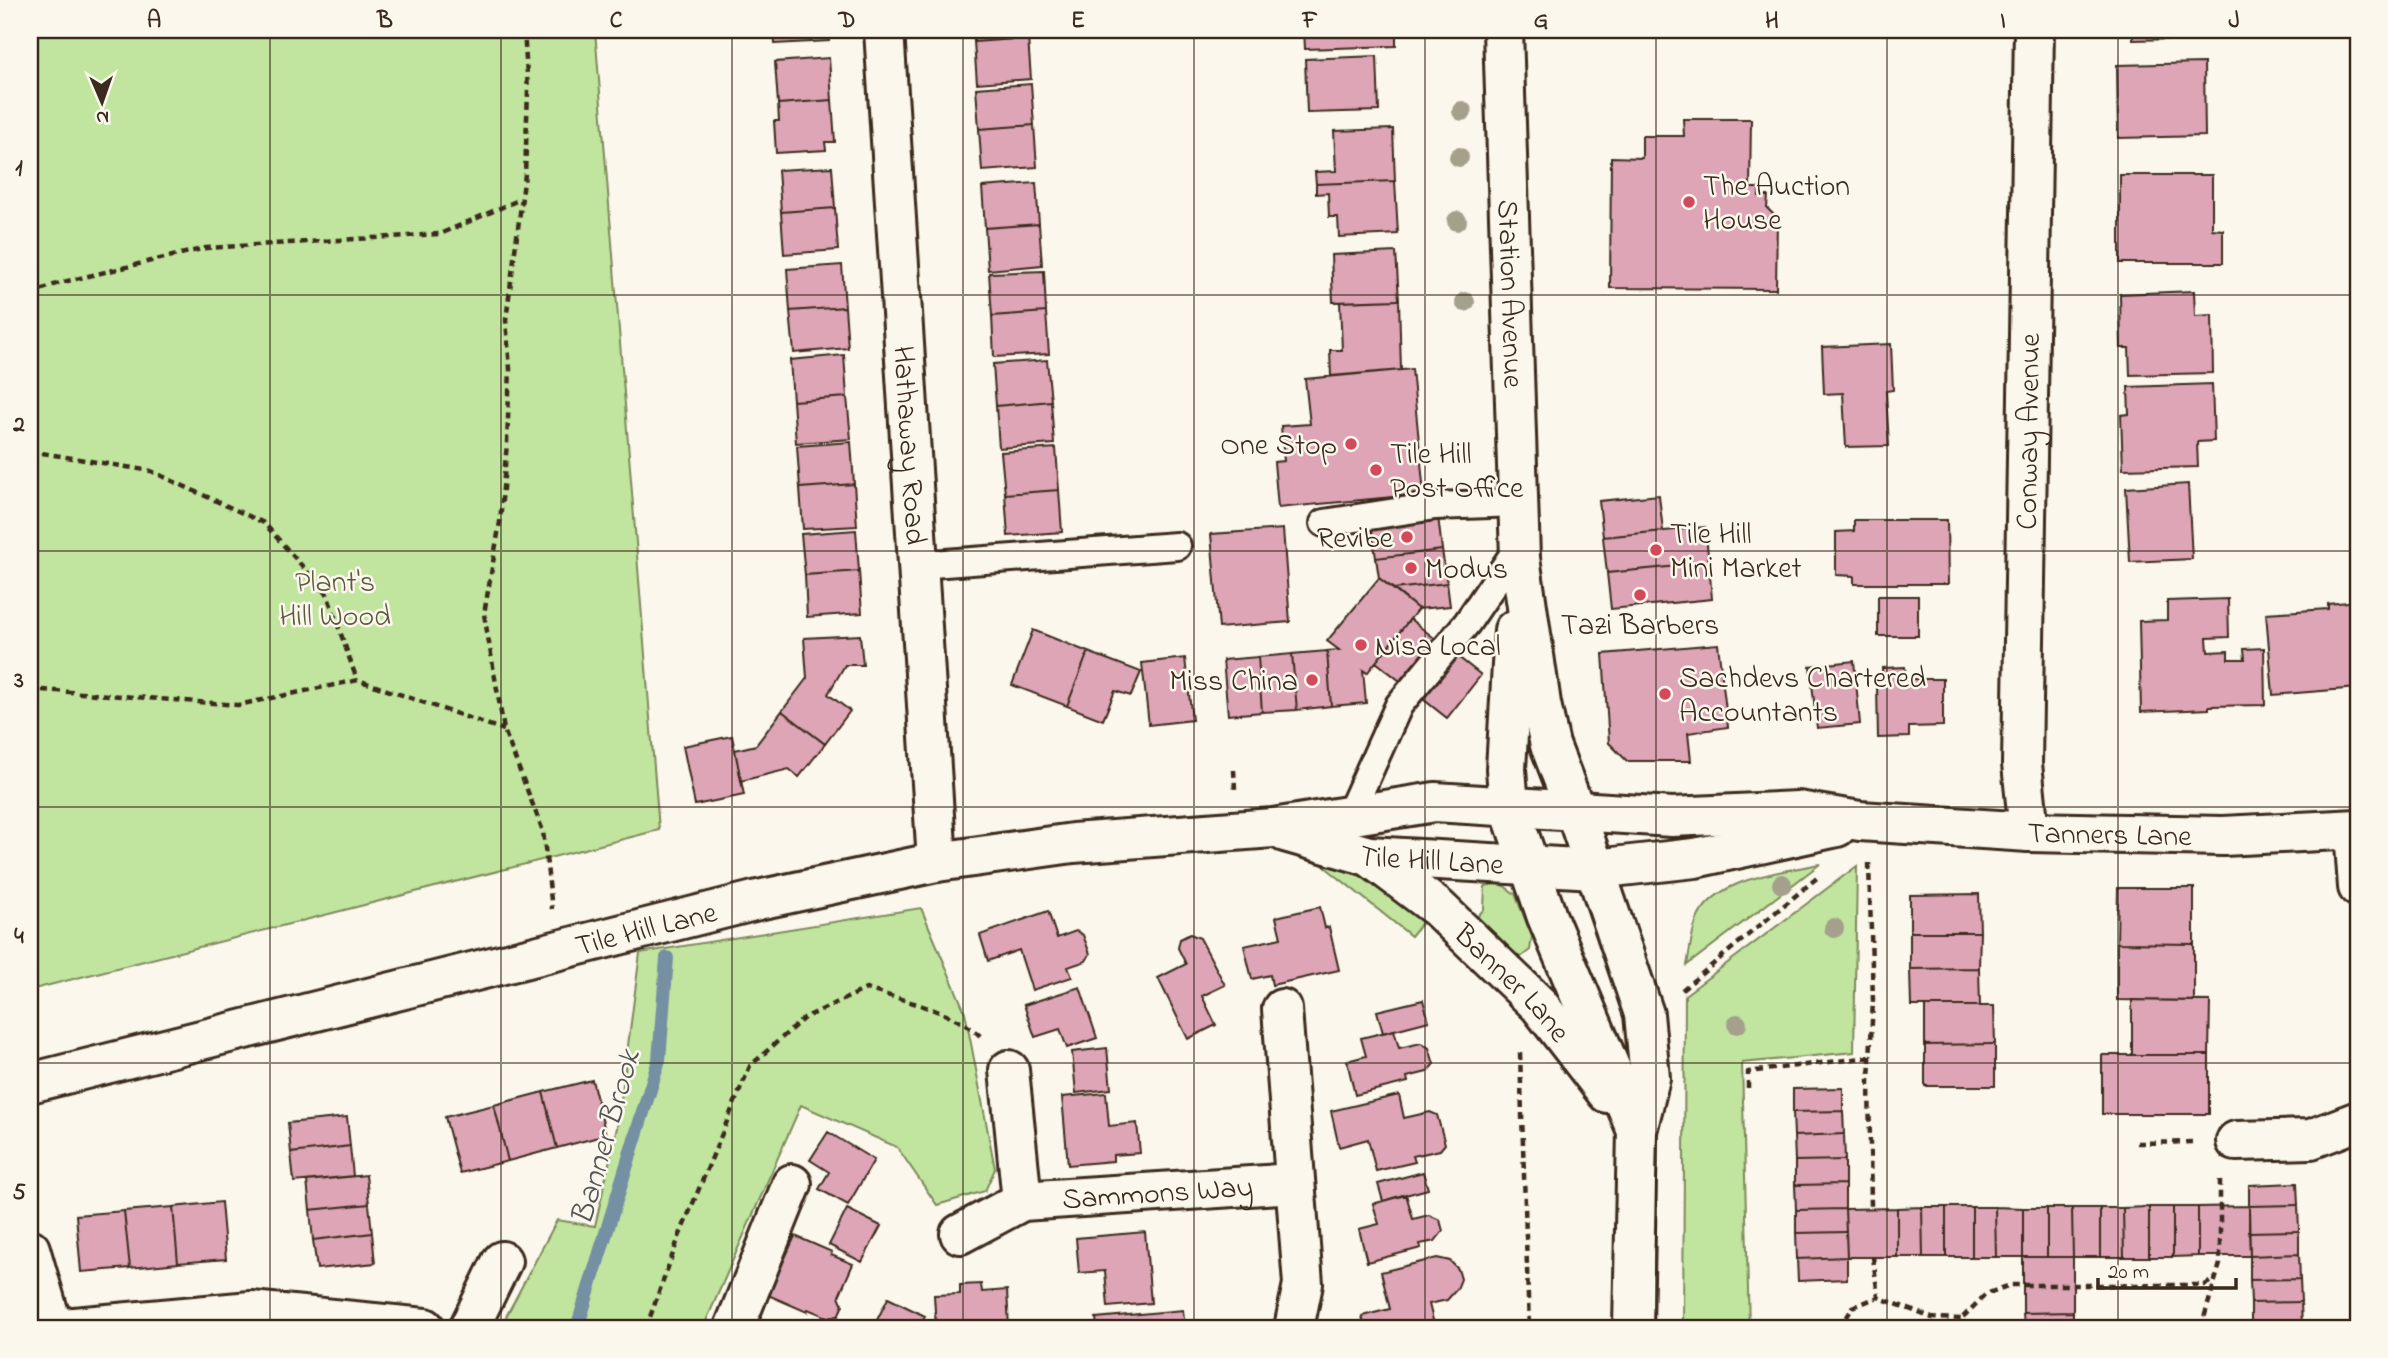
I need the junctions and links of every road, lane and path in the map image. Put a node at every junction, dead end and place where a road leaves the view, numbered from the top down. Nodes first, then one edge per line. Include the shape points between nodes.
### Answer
1 (524, 30) edge
2 (884, 30) edge
3 (1503, 30) edge
4 (2035, 30) edge
5 (522, 199) junction
6 (30, 294) edge
7 (30, 452) edge
8 (1518, 503) junction
9 (1324, 523) dead end
10 (1177, 546) dead end
11 (1519, 552) junction
12 (918, 565) junction
13 (358, 680) junction
14 (30, 689) edge
15 (504, 730) junction
16 (1234, 770) dead end
17 (1235, 789) dead end
18 (1509, 806) junction
19 (1575, 810) junction
20 (1349, 816) junction
21 (1273, 828) junction
22 (2356, 830) edge
23 (2029, 832) junction
24 (1864, 838) junction
25 (1369, 856) junction
26 (937, 862) junction
27 (1529, 865) junction
28 (1595, 869) junction
29 (1826, 870) dead end
30 (2358, 887) edge
31 (552, 909) dead end
32 (1679, 992) dead end
33 (1282, 1009) dead end
34 (1520, 1043) dead end
35 (1870, 1057) junction
36 (1009, 1070) joint
37 (30, 1083) edge
38 (1748, 1088) dead end
39 (2358, 1121) edge
40 (1636, 1131) junction
41 (2228, 1141) junction
42 (2137, 1143) dead end
43 (1294, 1183) junction
44 (792, 1184) dead end
45 (1022, 1202) junction
46 (1871, 1208) dead end
47 (960, 1234) dead end
48 (30, 1249) edge
49 (1873, 1257) dead end
50 (502, 1261) dead end
51 (2217, 1278) junction
52 (1878, 1297) junction
53 (1961, 1319) junction
54 (52, 1328) edge
55 (63, 1328) edge
56 (425, 1328) edge
57 (469, 1328) edge
58 (646, 1328) edge
59 (734, 1328) edge
60 (1294, 1328) edge
61 (1530, 1328) edge
62 (1633, 1328) edge
63 (1840, 1328) edge
64 (1963, 1328) edge
65 (2201, 1328) edge

1 - 5 path via 528,90
2 - 12 street, Hathaway Road
3 - 8 street, Station Avenue
4 - 23 street, Conway Avenue via 2022,764
5 - 6 path via 440,234 206,248
5 - 15 path via 506,320 510,369 502,496 484,614
7 - 13 path via 151,471 264,523 327,594
8 - 9 lane via 1435,506
8 - 11 street, Station Avenue
10 - 12 lane
11 - 18 street, Station Avenue via 1506,755
11 - 19 street, Station Avenue via 1541,704 1550,745
11 - 20 lane via 1399,705
12 - 26 street, Hathaway Road
13 - 14 path via 238,705
13 - 15 path
15 - 31 path via 543,831
16 - 17 path
18 - 19 street, Tile Hill Lane
18 - 20 street, Tile Hill Lane via 1435,803
18 - 27 street, Banner Lane
19 - 24 street, Tanners Lane via 1672,817 1798,811
19 - 28 street, Banner Lane
20 - 21 street, Tile Hill Lane
21 - 25 street, Tile Hill Lane
21 - 26 street, Tile Hill Lane via 1073,843
22 - 23 street, Tanners Lane via 2223,836
22 - 30 street
23 - 24 street, Tanners Lane
24 - 28 street, Tanners Lane
24 - 35 path via 1873,1001
25 - 27 street, Tile Hill Lane
25 - 40 street, Banner Lane via 1438,908 1539,1005
26 - 37 street, Tile Hill Lane via 758,900
27 - 28 street, Tile Hill Lane
27 - 40 street, Banner Lane
28 - 40 street, Banner Lane via 1644,1014 1650,1078
29 - 32 path
33 - 43 street, Sammons Way
34 - 61 path
35 - 38 path via 1748,1072
35 - 46 path
36 - 45 street, Sammons Way
36 - 58 path via 975,1030 866,989 804,1018 750,1066
39 - 41 street via 2311,1139
40 - 62 street, Banner Lane
41 - 42 path
41 - 51 path
43 - 45 street, Sammons Way
43 - 60 street, Sammons Way via 1303,1284
44 - 59 street
45 - 47 street, Sammons Way
48 - 54 street
49 - 52 path
50 - 57 street
51 - 53 path via 2204,1285 2010,1285 1986,1294
51 - 65 path
52 - 53 path via 1932,1318
52 - 63 path via 1853,1307
53 - 64 path
55 - 56 street via 251,1311

